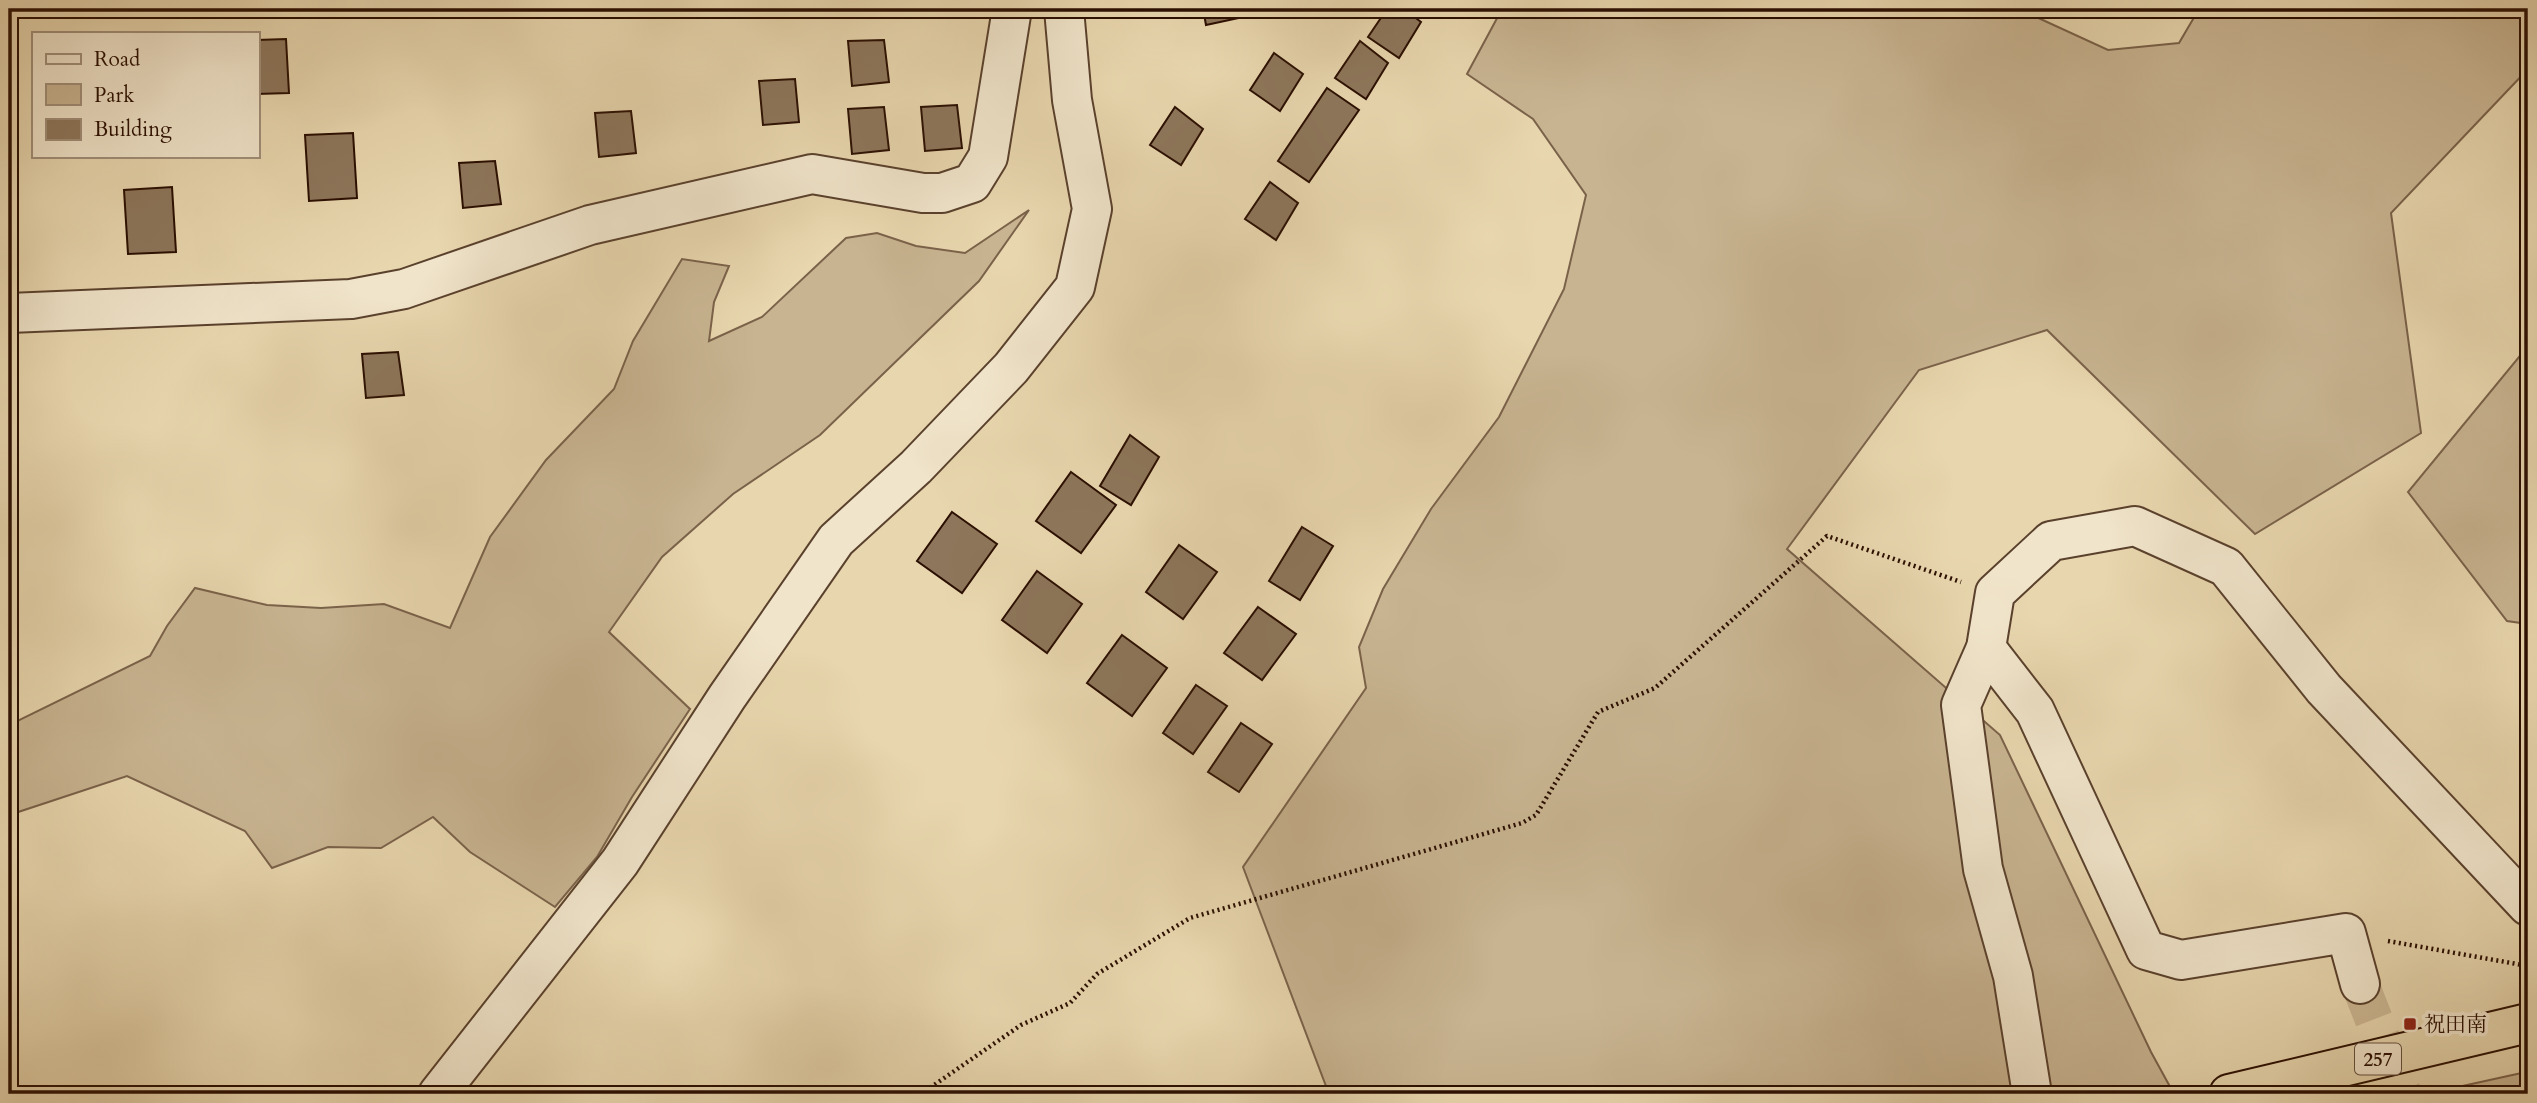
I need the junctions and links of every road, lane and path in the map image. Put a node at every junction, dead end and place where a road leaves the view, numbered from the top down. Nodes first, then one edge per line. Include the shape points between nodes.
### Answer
1 (1012, 9) edge
2 (1064, 9) edge
3 (9, 313) edge
4 (1995, 593) junction
5 (1986, 648) junction
6 (2528, 906) edge
7 (2346, 933) junction
8 (2528, 966) edge
9 (2360, 984) tunnel mouth
10 (2528, 1023) edge
11 (438, 1094) edge
12 (921, 1094) edge
13 (2032, 1094) edge
14 (2229, 1094) edge

1 - 3 street via 988,158 972,183 942,193 812,174 590,225 404,289 351,299
2 - 11 street via 1072,100 1092,209 1075,287 1011,368 916,467 836,540 620,862
4 - 5 street
4 - 6 street via 2051,541 2135,526 2226,567 2324,689
4 - 12 path via 1827,536 1655,688 1598,712 1536,815 1522,823 1190,918 1097,974 1070,1003 1021,1025
5 - 7 street via 2035,711 2146,950 2181,960
5 - 13 street via 1961,705 1983,869 2013,976
7 - 8 path
7 - 9 street
10 - 14 highway, 257

